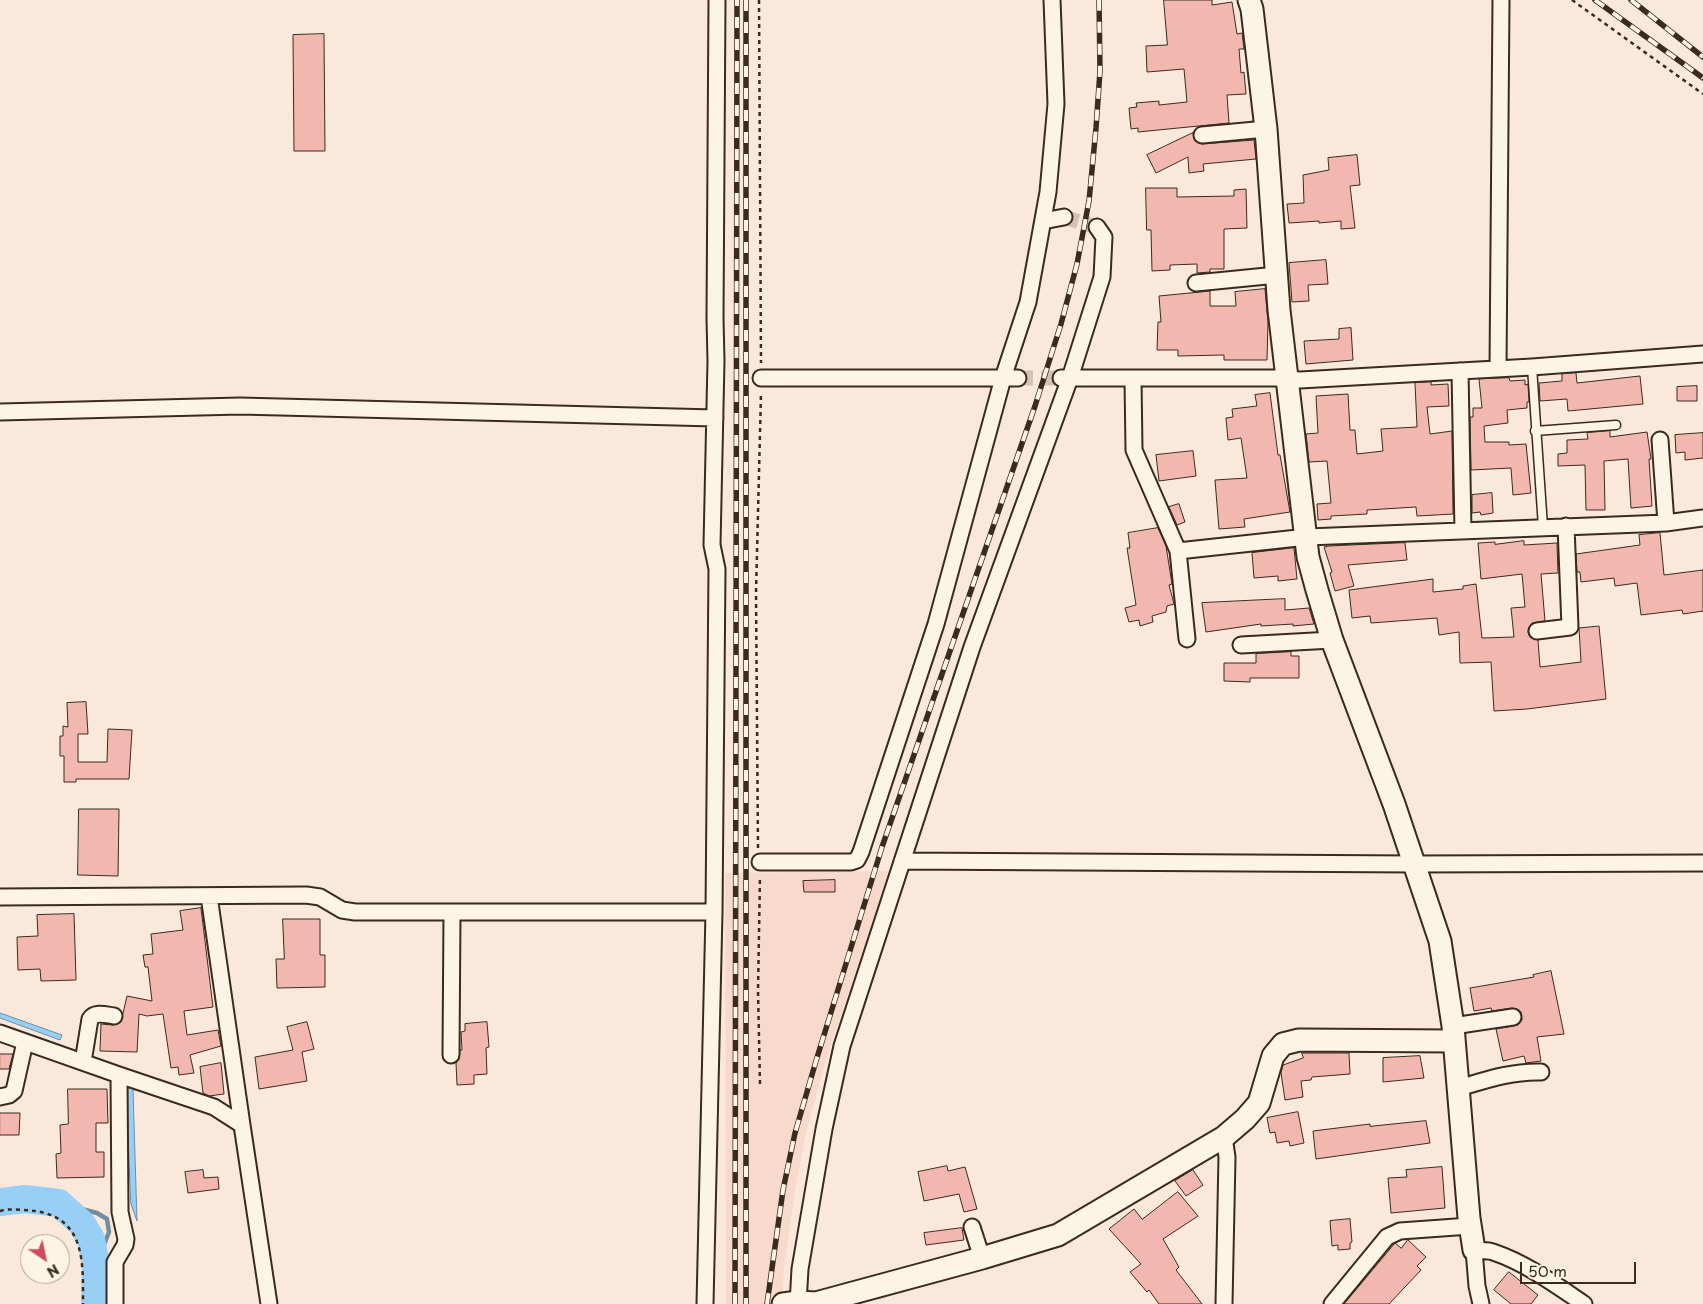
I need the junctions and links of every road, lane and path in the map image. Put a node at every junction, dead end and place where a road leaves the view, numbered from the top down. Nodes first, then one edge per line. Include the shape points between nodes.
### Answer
1 (717, 0) edge
2 (759, 0) edge
3 (1052, 0) edge
4 (1249, 0) edge
5 (1501, 0) edge
6 (1572, 0) edge
7 (1703, 94) edge
8 (1266, 129) junction
9 (1202, 136) dead end
10 (1064, 217) tunnel mouth
11 (1043, 220) junction
12 (1097, 228) dead end
13 (1277, 275) junction
14 (1196, 283) dead end
15 (1703, 354) edge
16 (1532, 367) junction
17 (1498, 368) junction
18 (1460, 371) junction
19 (761, 378) junction
20 (1010, 378) junction
21 (1064, 378) junction
22 (1133, 378) junction
23 (1287, 380) junction
24 (0, 412) edge
25 (715, 418) junction
26 (1616, 425) dead end
27 (1535, 431) junction
28 (1660, 440) dead end
29 (1703, 518) edge
30 (1666, 523) junction
31 (1566, 526) junction
32 (1543, 527) junction
33 (1463, 531) junction
34 (1307, 537) junction
35 (1178, 551) junction
36 (1537, 631) dead end
37 (1187, 639) dead end
38 (1332, 640) junction
39 (1241, 645) dead end
40 (902, 861) junction
41 (760, 862) junction
42 (1415, 864) junction
43 (1703, 864) edge
44 (209, 896) junction
45 (0, 897) edge
46 (714, 912) junction
47 (452, 913) junction
48 (114, 1016) dead end
49 (1513, 1017) dead end
50 (0, 1033) edge
51 (1453, 1033) junction
52 (25, 1042) junction
53 (450, 1055) dead end
54 (83, 1062) junction
55 (1541, 1072) dead end
56 (119, 1076) junction
57 (760, 1084) dead end
58 (1459, 1088) junction
59 (0, 1097) edge
60 (242, 1125) junction
61 (1224, 1137) junction
62 (0, 1211) edge
63 (1470, 1226) junction
64 (972, 1227) dead end
65 (1474, 1250) junction
66 (982, 1258) junction
67 (802, 1303) edge
68 (82, 1304) edge
69 (115, 1304) edge
70 (269, 1304) edge
71 (704, 1304) edge
72 (1224, 1304) edge
73 (1332, 1304) edge
74 (1481, 1304) edge
75 (1584, 1304) edge

1 - 25 street
2 - 19 path
3 - 11 street via 1056,104
4 - 8 street
5 - 17 street
6 - 7 path
8 - 9 street
8 - 13 street
10 - 11 street
11 - 20 street
12 - 21 street via 1104,237 1102,278
13 - 14 street
13 - 23 street
15 - 16 street
16 - 17 street
16 - 27 lane
17 - 18 street
18 - 23 street
18 - 33 street
19 - 20 street
19 - 41 path via 756,592
20 - 41 street via 936,624 857,860
21 - 22 street
21 - 40 street
22 - 23 street
22 - 35 street via 1134,450
23 - 34 street
24 - 25 street via 240,406
25 - 46 street via 712,545 717,569
26 - 27 lane
27 - 32 lane
28 - 30 street
29 - 30 street
30 - 31 street
31 - 32 street
31 - 36 street via 1570,627
32 - 33 street
33 - 34 street
34 - 35 street
34 - 38 street via 1308,558
35 - 37 street
38 - 39 street
38 - 42 street
40 - 42 street
40 - 67 street via 842,1046 800,1269
41 - 57 path
42 - 43 street
42 - 51 street via 1440,941
44 - 45 street
44 - 47 street via 306,895 320,897 342,910 355,912
44 - 60 street
46 - 47 street
46 - 71 street
47 - 53 street
48 - 54 street via 92,1015
49 - 51 street
50 - 52 street
51 - 58 street
51 - 61 street via 1299,1040 1283,1044 1273,1056 1259,1103
52 - 54 street
52 - 59 street via 14,1091
54 - 56 street
55 - 58 street via 1513,1073
56 - 60 street via 214,1107
56 - 69 street via 120,1212 126,1238 115,1262
58 - 63 street
60 - 70 street
61 - 66 street via 1058,1235
61 - 72 street via 1227,1156
62 - 68 path via 44,1212 61,1220 73,1233 83,1264
63 - 65 street
63 - 73 street via 1400,1231 1387,1237
64 - 66 street
65 - 74 street
65 - 75 street via 1491,1251 1524,1267
66 - 67 street

